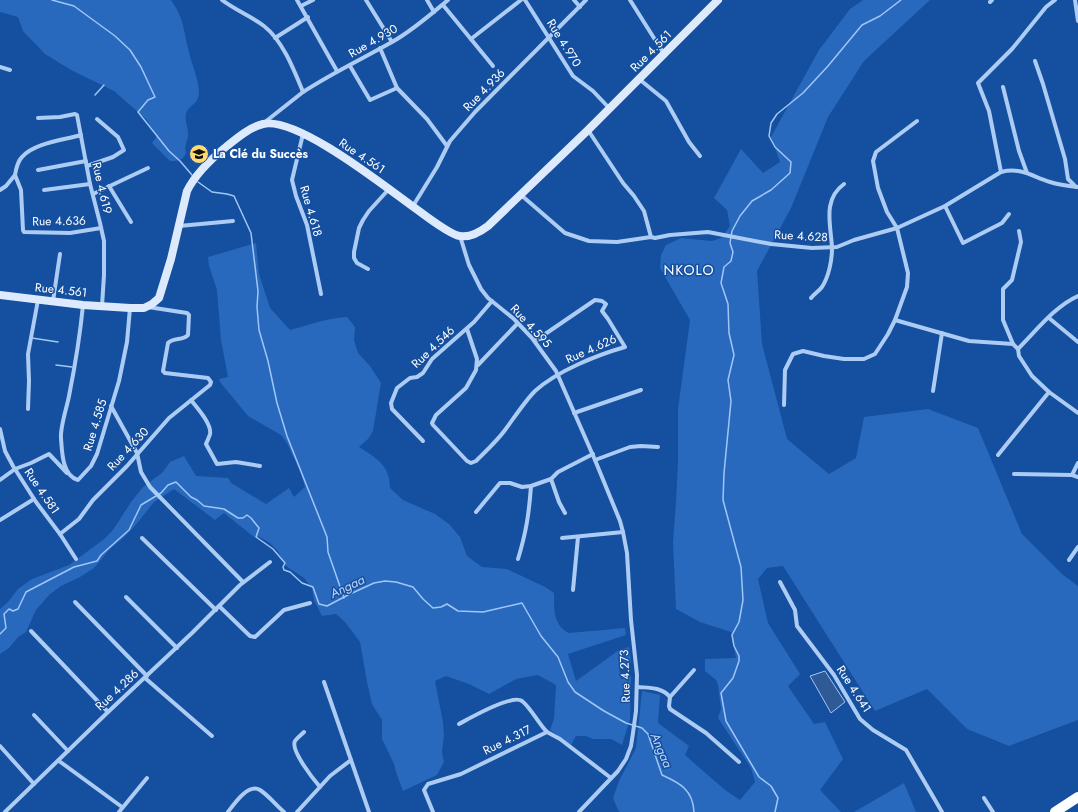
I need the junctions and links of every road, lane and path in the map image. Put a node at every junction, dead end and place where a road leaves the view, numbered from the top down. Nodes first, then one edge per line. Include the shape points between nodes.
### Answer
1 (222, 0) edge
2 (297, 0) edge
3 (313, 0) edge
4 (366, 0) edge
5 (427, 0) edge
6 (448, 0) edge
7 (521, 0) edge
8 (525, 0) edge
9 (574, 0) edge
10 (586, 0) edge
11 (630, 0) edge
12 (718, 0) edge
13 (1055, 0) edge
14 (1075, 0) edge
15 (443, 4) junction
16 (302, 6) junction
17 (580, 7) junction
18 (434, 12) junction
19 (308, 18) junction
20 (1078, 21) edge
21 (275, 38) junction
22 (549, 38) junction
23 (471, 39) junction
24 (392, 42) junction
25 (380, 48) junction
26 (664, 54) junction
27 (1035, 61) dead end
28 (350, 66) junction
29 (493, 66) dead end
30 (0, 67) edge
31 (10, 70) dead end
32 (337, 71) junction
33 (639, 79) junction
34 (1003, 87) dead end
35 (398, 88) junction
36 (303, 92) junction
37 (610, 109) junction
38 (38, 118) dead end
39 (97, 119) dead end
40 (917, 122) dead end
41 (263, 124) junction
42 (588, 130) junction
43 (303, 133) junction
44 (82, 135) junction
45 (447, 146) junction
46 (700, 156) dead end
47 (86, 161) junction
48 (87, 166) junction
49 (148, 168) dead end
50 (38, 170) dead end
51 (1001, 172) junction
52 (1027, 173) junction
53 (14, 175) junction
54 (90, 184) junction
55 (844, 184) dead end
56 (109, 186) junction
57 (1077, 187) edge
58 (389, 189) junction
59 (0, 190) edge
60 (44, 190) dead end
61 (92, 194) junction
62 (521, 195) junction
63 (945, 206) junction
64 (413, 207) junction
65 (1009, 214) dead end
66 (130, 222) dead end
67 (233, 222) dead end
68 (178, 226) junction
69 (101, 228) junction
70 (897, 228) junction
71 (1019, 231) dead end
72 (460, 236) junction
73 (651, 237) junction
74 (832, 248) junction
75 (60, 254) dead end
76 (368, 269) dead end
77 (321, 294) dead end
78 (0, 295) edge
79 (1078, 296) edge
80 (811, 298) dead end
81 (38, 300) junction
82 (53, 301) junction
83 (492, 301) junction
84 (83, 305) junction
85 (102, 306) junction
86 (148, 307) junction
87 (130, 308) junction
88 (1049, 318) junction
89 (895, 320) junction
90 (518, 323) junction
91 (467, 329) junction
92 (942, 333) junction
93 (535, 341) junction
94 (1078, 342) edge
95 (1013, 344) junction
96 (1018, 349) junction
97 (478, 365) junction
98 (557, 375) junction
99 (640, 390) dead end
100 (933, 391) dead end
101 (1049, 392) junction
102 (191, 400) junction
103 (784, 405) dead end
104 (111, 406) junction
105 (28, 409) dead end
106 (574, 413) junction
107 (1078, 414) edge
108 (0, 429) edge
109 (423, 441) dead end
110 (658, 447) dead end
111 (137, 453) junction
112 (593, 454) junction
113 (998, 455) dead end
114 (595, 460) junction
115 (1078, 463) edge
116 (260, 466) dead end
117 (15, 469) junction
118 (67, 473) junction
119 (1014, 474) dead end
120 (1072, 475) junction
121 (1078, 478) edge
122 (551, 479) junction
123 (0, 480) edge
124 (531, 486) junction
125 (34, 499) junction
126 (476, 512) dead end
127 (565, 513) dead end
128 (0, 520) edge
129 (620, 521) joint
130 (623, 532) junction
131 (60, 534) junction
132 (578, 537) junction
133 (142, 538) dead end
134 (562, 538) dead end
135 (1078, 547) edge
136 (76, 559) dead end
137 (518, 559) dead end
138 (1068, 560) dead end
139 (270, 562) dead end
140 (243, 582) junction
141 (780, 582) dead end
142 (573, 590) dead end
143 (126, 597) dead end
144 (75, 602) dead end
145 (310, 603) dead end
146 (218, 608) junction
147 (31, 631) dead end
148 (177, 648) junction
149 (694, 670) dead end
150 (146, 677) junction
151 (324, 682) dead end
152 (638, 687) junction
153 (670, 697) junction
154 (108, 712) junction
155 (34, 715) dead end
156 (459, 724) dead end
157 (304, 732) dead end
158 (547, 732) junction
159 (212, 736) dead end
160 (0, 746) edge
161 (68, 751) junction
162 (351, 760) junction
163 (59, 761) junction
164 (739, 762) dead end
165 (147, 778) dead end
166 (611, 778) junction
167 (34, 784) junction
168 (320, 787) junction
169 (1078, 797) edge
170 (984, 798) dead end
171 (122, 807) junction
172 (5, 812) edge
173 (119, 812) edge
174 (228, 812) edge
175 (284, 812) edge
176 (297, 812) edge
177 (370, 812) edge
178 (433, 812) edge
179 (579, 812) edge
180 (942, 812) edge
181 (993, 812) edge
182 (1055, 812) edge

1 - 21 street via 264,27
2 - 16 street
3 - 16 street
4 - 24 street
5 - 18 street
6 - 15 street, Rue 4.930
7 - 23 street
8 - 22 street, Rue 4.970
9 - 17 street
10 - 17 street, Rue 4.936
11 - 26 street
12 - 26 main road, Rue 4.561
13 - 51 street via 978,83 989,111
14 - 20 street
15 - 18 street, Rue 4.930
15 - 23 street
16 - 19 street
17 - 22 street, Rue 4.936
18 - 24 street, Rue 4.930
19 - 21 street
19 - 32 street
21 - 36 street via 291,63
22 - 37 street, Rue 4.970 via 573,76 593,91
22 - 45 street, Rue 4.936 via 475,112
23 - 29 street
24 - 25 street, Rue 4.930
25 - 28 street, Rue 4.930
25 - 35 street
26 - 33 main road, Rue 4.561
27 - 57 street via 1065,159 1068,179
28 - 32 street, Rue 4.930
28 - 35 street via 370,100
30 - 31 street
32 - 36 street, Rue 4.930
33 - 37 main road, Rue 4.561
33 - 46 street via 666,101
34 - 52 street
35 - 45 street via 425,116
36 - 41 street, Rue 4.930
37 - 42 main road, Rue 4.561
38 - 44 street, Rue 4.619 via 76,114
39 - 48 street via 118,137 124,150 113,157
40 - 70 street via 876,152 873,161 878,188 887,212
41 - 43 main road, Rue 4.561 via 277,125
41 - 68 main road via 233,141 201,170 187,191
42 - 62 main road, Rue 4.561
42 - 73 street via 644,211
43 - 58 main road, Rue 4.561
43 - 77 street, Rue 4.618 via 292,180 307,225
44 - 47 street, Rue 4.619
44 - 53 street via 32,150 20,158
45 - 64 street, Rue 4.936
47 - 48 street, Rue 4.619
47 - 50 street
48 - 54 street, Rue 4.619
49 - 56 street
51 - 52 street, Rue 4.628 via 1019,170
51 - 63 street, Rue 4.628
52 - 57 street, Rue 4.628 via 1063,186
53 - 59 street
53 - 69 street, Rue 4.636 via 21,190 24,232 70,233
54 - 60 street
54 - 61 street, Rue 4.619
55 - 74 street via 837,189 830,203 829,227
56 - 61 street
56 - 66 street
58 - 64 main road, Rue 4.561
58 - 76 street via 369,211 360,228 354,258 357,264
61 - 69 street, Rue 4.619
62 - 72 main road, Rue 4.561 via 488,226 472,235
62 - 73 street, Rue 4.628 via 566,233 589,241 617,242
63 - 65 street via 964,244 1002,223
63 - 70 street, Rue 4.628
64 - 72 main road, Rue 4.561
67 - 68 street
68 - 86 main road via 159,298
69 - 85 street, Rue 4.619 via 104,241
70 - 74 street, Rue 4.628
70 - 89 street via 908,280
71 - 95 street via 1021,242 1012,280 1003,289 1003,320
72 - 83 street, Rue 4.595 via 469,266 485,294
73 - 74 street, Rue 4.628 via 708,232 771,244
74 - 80 street via 830,268 822,287
75 - 82 street
78 - 81 main road, Rue 4.561
79 - 88 street via 1061,306
81 - 82 main road, Rue 4.561
81 - 105 street via 28,354
82 - 84 main road, Rue 4.561
83 - 90 street, Rue 4.595
83 - 91 street, Rue 4.546
84 - 85 main road, Rue 4.561
84 - 118 street via 80,338 60,435
85 - 87 main road, Rue 4.561
86 - 87 main road, Rue 4.561
86 - 102 street, Rue 4.630 via 189,315 188,335 168,343 162,371 208,378 210,385
87 - 104 street, Rue 4.585 via 127,342
88 - 94 street
88 - 96 street
89 - 92 street
89 - 103 street via 871,357 844,359 803,351 793,354 785,370
90 - 93 street, Rue 4.595
90 - 97 street
91 - 97 street
91 - 109 street, Rue 4.546 via 432,359 423,373 410,378 397,388 391,407
92 - 95 street via 969,341
92 - 100 street
93 - 98 street, Rue 4.595
93 - 98 street, Rue 4.626 via 595,300 606,304 602,311 625,347
95 - 96 street
96 - 101 street via 1019,356 1032,376
97 - 98 street, Rue 4.626 via 466,388 432,420 433,425 471,463 504,432 536,391
98 - 106 street, Rue 4.595
99 - 106 street
101 - 107 street
101 - 113 street
102 - 111 street, Rue 4.630 via 169,418
102 - 116 street via 207,424 210,433 206,444 217,464 236,462
104 - 111 street
104 - 118 street, Rue 4.585 via 91,466 78,480
106 - 112 street, Rue 4.595
108 - 117 street, Rue 4.581 via 5,451
110 - 114 street via 630,447
111 - 131 street, Rue 4.630 via 93,500 79,519
111 - 140 street via 140,472 150,486
112 - 114 street, Rue 4.595
112 - 122 street via 558,472
114 - 129 street, Rue 4.595
115 - 120 street
117 - 118 street via 49,454
117 - 123 street
117 - 125 street, Rue 4.581
119 - 120 street
120 - 121 street
122 - 124 street
122 - 127 street
124 - 126 street via 500,483
124 - 137 street via 526,533
125 - 128 street
125 - 131 street, Rue 4.581
129 - 130 street, Rue 4.273
130 - 132 street
130 - 152 street, Rue 4.273
131 - 136 street, Rue 4.581
132 - 134 street
132 - 142 street
133 - 146 street
135 - 138 street
139 - 140 street, Rue 4.286
140 - 146 street, Rue 4.286
141 - 180 street, Rue 4.641 via 794,610 797,626 834,675 860,719 906,750
143 - 148 street
144 - 150 street
145 - 146 street via 284,610 255,637 250,636
146 - 148 street, Rue 4.286
147 - 154 street
148 - 150 street, Rue 4.286
149 - 153 street
150 - 154 street, Rue 4.286
150 - 159 street
151 - 162 street
152 - 153 street via 660,689
152 - 166 street, Rue 4.273 via 631,746 626,759
153 - 164 street via 670,709 706,733
154 - 161 street, Rue 4.286
155 - 161 street
156 - 158 street via 504,702 518,699
157 - 168 street via 295,741 294,746
158 - 166 street, Rue 4.317
158 - 178 street, Rue 4.317 via 461,774 425,787 425,794
160 - 167 street
161 - 163 street, Rue 4.286
162 - 168 street
162 - 177 street
163 - 167 street, Rue 4.286
163 - 171 street
165 - 171 street
166 - 179 street, Rue 4.273
167 - 172 street, Rue 4.286
168 - 176 street
169 - 182 highway
170 - 181 street
171 - 173 street
174 - 175 street via 243,794 258,789

